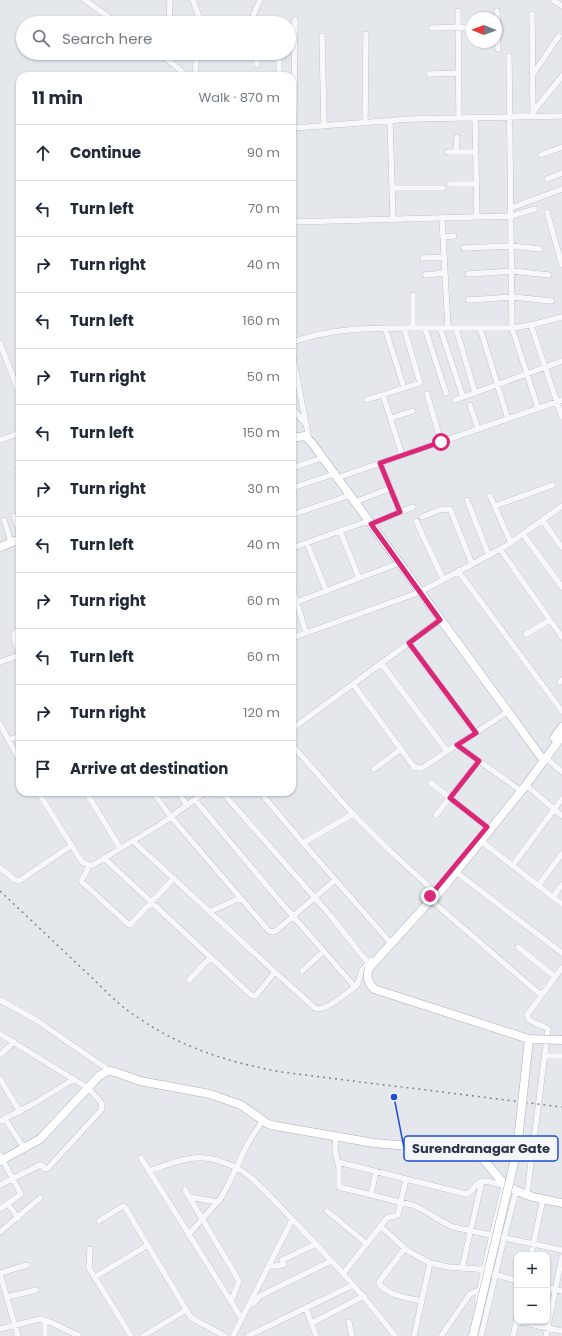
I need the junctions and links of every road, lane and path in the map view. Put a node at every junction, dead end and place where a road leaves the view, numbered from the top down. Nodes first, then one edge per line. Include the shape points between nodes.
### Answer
1 (85, 0) edge
2 (170, 0) edge
3 (193, 0) edge
4 (260, 0) edge
5 (554, 0) edge
6 (562, 6) edge
7 (458, 11) dead end
8 (532, 14) dead end
9 (107, 16) edge
10 (169, 16) edge
11 (199, 16) edge
12 (253, 16) edge
13 (466, 27) edge
14 (432, 28) dead end
15 (458, 28) junction
16 (366, 34) dead end
17 (322, 36) dead end
18 (561, 37) edge
19 (509, 56) dead end
20 (172, 60) edge
21 (196, 60) edge
22 (257, 60) edge
23 (279, 60) edge
24 (294, 60) edge
25 (257, 65) dead end
26 (279, 70) dead end
27 (183, 72) edge
28 (195, 72) edge
29 (294, 72) edge
30 (458, 73) junction
31 (429, 74) dead end
32 (533, 74) junction
33 (562, 76) edge
34 (533, 115) junction
35 (459, 118) junction
36 (475, 118) junction
37 (510, 118) junction
38 (561, 118) edge
39 (390, 121) junction
40 (365, 122) junction
41 (324, 126) junction
42 (296, 132) edge
43 (456, 137) dead end
44 (562, 146) edge
45 (448, 152) dead end
46 (456, 152) junction
47 (476, 152) junction
48 (541, 156) dead end
49 (562, 173) edge
50 (547, 178) dead end
51 (450, 184) dead end
52 (476, 184) junction
53 (392, 188) junction
54 (443, 188) dead end
55 (562, 189) edge
56 (511, 208) junction
57 (535, 209) dead end
58 (547, 212) dead end
59 (511, 216) junction
60 (477, 217) junction
61 (442, 218) junction
62 (393, 219) junction
63 (296, 222) edge
64 (454, 236) dead end
65 (443, 237) junction
66 (511, 246) junction
67 (464, 248) dead end
68 (540, 249) dead end
69 (444, 257) junction
70 (423, 258) dead end
71 (562, 265) edge
72 (512, 271) junction
73 (445, 273) junction
74 (425, 274) dead end
75 (468, 274) dead end
76 (548, 275) dead end
77 (413, 296) dead end
78 (512, 298) junction
79 (468, 300) dead end
80 (552, 301) dead end
81 (562, 316) edge
82 (531, 325) junction
83 (385, 328) junction
84 (404, 328) junction
85 (413, 328) junction
86 (425, 328) junction
87 (440, 328) junction
88 (448, 328) junction
89 (456, 328) junction
90 (480, 328) junction
91 (512, 328) junction
92 (296, 341) edge
93 (0, 343) edge
94 (562, 361) edge
95 (545, 366) junction
96 (527, 373) junction
97 (296, 380) edge
98 (497, 384) junction
99 (16, 385) edge
100 (404, 388) junction
101 (475, 392) junction
102 (446, 393) dead end
103 (427, 394) dead end
104 (383, 395) junction
105 (463, 397) junction
106 (366, 400) dead end
107 (455, 400) dead end
108 (559, 401) edge
109 (470, 405) dead end
110 (538, 408) junction
111 (413, 411) dead end
112 (296, 413) edge
113 (562, 417) edge
114 (391, 418) junction
115 (508, 418) junction
116 (306, 424) junction
117 (478, 429) junction
118 (16, 434) edge
119 (296, 437) edge
120 (0, 440) edge
121 (309, 440) junction
122 (441, 442) junction
123 (402, 455) junction
124 (322, 458) junction
125 (380, 463) junction
126 (296, 467) edge
127 (335, 476) junction
128 (553, 485) dead end
129 (296, 487) edge
130 (391, 488) junction
131 (350, 495) junction
132 (490, 496) dead end
133 (467, 500) dead end
134 (355, 502) junction
135 (495, 506) junction
136 (562, 506) edge
137 (413, 507) dead end
138 (400, 512) junction
139 (296, 514) edge
140 (14, 516) dead end
141 (422, 517) dead end
142 (4, 520) dead end
143 (542, 520) junction
144 (416, 521) dead end
145 (16, 522) edge
146 (370, 523) junction
147 (340, 531) junction
148 (523, 534) junction
149 (16, 540) edge
150 (11, 542) junction
151 (307, 543) junction
152 (511, 543) junction
153 (0, 546) edge
154 (296, 547) edge
155 (562, 547) edge
156 (500, 549) junction
157 (489, 556) junction
158 (399, 563) junction
159 (472, 564) junction
160 (458, 571) junction
161 (359, 578) junction
162 (443, 579) junction
163 (562, 587) edge
164 (326, 590) junction
165 (420, 592) junction
166 (296, 599) edge
167 (297, 602) junction
168 (440, 620) junction
169 (550, 620) junction
170 (16, 630) edge
171 (306, 633) junction
172 (526, 634) dead end
173 (296, 637) edge
174 (562, 637) edge
175 (409, 643) junction
176 (16, 644) edge
177 (16, 656) edge
178 (0, 662) edge
179 (381, 663) junction
180 (353, 684) junction
181 (562, 711) edge
182 (507, 712) junction
183 (0, 724) edge
184 (296, 726) edge
185 (562, 727) edge
186 (476, 733) junction
187 (562, 736) edge
188 (16, 737) edge
189 (8, 740) junction
190 (457, 745) junction
191 (401, 749) junction
192 (296, 750) edge
193 (447, 752) junction
194 (16, 754) edge
195 (543, 759) junction
196 (479, 761) junction
197 (374, 769) dead end
198 (562, 772) edge
199 (431, 783) dead end
200 (526, 785) junction
201 (517, 788) junction
202 (41, 796) edge
203 (88, 796) edge
204 (156, 796) edge
205 (181, 796) edge
206 (200, 796) edge
207 (226, 796) edge
208 (263, 796) edge
209 (450, 798) junction
210 (562, 799) edge
211 (195, 800) junction
212 (187, 805) junction
213 (555, 810) junction
214 (353, 814) junction
215 (436, 815) dead end
216 (562, 816) edge
217 (171, 817) junction
218 (487, 827) junction
219 (133, 841) junction
220 (480, 841) junction
221 (303, 843) junction
222 (72, 846) junction
223 (120, 848) junction
224 (562, 854) edge
225 (104, 858) junction
226 (89, 865) junction
227 (512, 866) junction
228 (0, 868) edge
229 (456, 872) junction
230 (174, 878) junction
231 (335, 880) junction
232 (562, 885) edge
233 (538, 886) junction
234 (434, 891) junction
235 (314, 897) junction
236 (553, 897) junction
237 (240, 898) junction
238 (430, 901) junction
239 (152, 903) junction
240 (562, 904) edge
241 (209, 912) junction
242 (292, 916) junction
243 (389, 941) junction
244 (518, 947) dead end
245 (324, 951) junction
246 (562, 953) edge
247 (210, 958) junction
248 (368, 966) junction
249 (562, 968) edge
250 (302, 971) dead end
251 (274, 972) junction
252 (555, 977) junction
253 (189, 980) dead end
254 (355, 987) junction
255 (541, 995) junction
256 (0, 1000) edge
257 (0, 1034) edge
258 (529, 1039) junction
259 (562, 1040) edge
260 (14, 1042) junction
261 (0, 1055) edge
262 (545, 1056) junction
263 (562, 1056) edge
264 (110, 1071) junction
265 (0, 1079) edge
266 (74, 1079) junction
267 (88, 1088) junction
268 (20, 1112) junction
269 (3, 1120) edge
270 (263, 1120) junction
271 (336, 1136) junction
272 (24, 1148) junction
273 (1, 1158) edge
274 (141, 1158) dead end
275 (338, 1162) junction
276 (237, 1168) junction
277 (149, 1171) junction
278 (376, 1171) junction
279 (13, 1178) junction
280 (406, 1179) junction
281 (482, 1181) junction
282 (505, 1184) junction
283 (0, 1185) edge
284 (185, 1190) dead end
285 (516, 1191) junction
286 (527, 1194) junction
287 (371, 1195) junction
288 (189, 1197) junction
289 (40, 1198) dead end
290 (543, 1199) junction
291 (218, 1202) junction
292 (401, 1202) junction
293 (562, 1203) edge
294 (8, 1204) junction
295 (0, 1209) edge
296 (327, 1211) dead end
297 (18, 1218) junction
298 (202, 1219) junction
299 (292, 1220) junction
300 (99, 1221) dead end
301 (380, 1226) junction
302 (470, 1230) junction
303 (0, 1232) edge
304 (188, 1235) junction
305 (492, 1235) junction
306 (504, 1238) junction
307 (316, 1244) junction
308 (367, 1244) junction
309 (533, 1244) junction
310 (148, 1245) junction
311 (405, 1248) junction
312 (90, 1249) dead end
313 (562, 1250) edge
314 (532, 1252) edge
315 (562, 1257) edge
316 (331, 1261) junction
317 (430, 1263) junction
318 (27, 1265) dead end
319 (269, 1266) junction
320 (462, 1268) junction
321 (484, 1271) junction
322 (0, 1273) edge
323 (343, 1274) junction
324 (496, 1275) junction
325 (95, 1277) junction
326 (514, 1280) edge
327 (353, 1285) junction
328 (550, 1288) edge
329 (555, 1289) junction
330 (36, 1290) dead end
331 (480, 1290) junction
332 (562, 1291) edge
333 (364, 1296) junction
334 (7, 1297) junction
335 (421, 1301) junction
336 (231, 1302) junction
337 (252, 1307) dead end
338 (306, 1308) junction
339 (186, 1310) junction
340 (242, 1319) junction
341 (45, 1320) junction
342 (349, 1322) dead end
343 (312, 1323) junction
344 (516, 1324) edge
345 (535, 1324) edge
346 (15, 1325) junction
347 (548, 1327) junction
348 (0, 1329) edge
349 (562, 1331) edge
350 (18, 1336) edge
351 (45, 1336) edge
352 (78, 1336) edge
353 (131, 1336) edge
354 (143, 1336) edge
355 (225, 1336) edge
356 (233, 1336) edge
357 (248, 1336) edge
358 (316, 1336) edge
359 (352, 1336) edge
360 (395, 1336) edge
361 (414, 1336) edge
362 (441, 1336) edge
363 (469, 1336) edge
364 (473, 1336) edge
365 (481, 1336) edge
366 (513, 1336) edge
367 (546, 1336) edge

1 - 9 street
2 - 10 street
3 - 11 street
4 - 12 street
5 - 6 street
7 - 15 street
8 - 32 street
13 - 15 street
14 - 15 street
15 - 30 street
16 - 40 street
17 - 41 street
18 - 32 street
19 - 37 street
20 - 27 street
21 - 28 street
22 - 25 street
23 - 26 street
24 - 29 street
30 - 31 street
30 - 35 street
32 - 34 street
33 - 34 street
34 - 37 street
34 - 38 street
35 - 36 street
35 - 39 street
36 - 37 street
36 - 47 street
37 - 56 street
39 - 40 street
39 - 53 street
40 - 41 street
41 - 42 street
43 - 46 street
44 - 48 street
45 - 46 street
46 - 47 street
47 - 52 street
49 - 50 street
51 - 52 street
52 - 60 street
53 - 54 street
53 - 62 street
55 - 56 street
56 - 59 street
57 - 59 street
58 - 71 street
59 - 60 street
59 - 66 street
60 - 61 street
61 - 62 street
61 - 65 street
62 - 63 street
64 - 65 street
65 - 69 street
66 - 67 street
66 - 68 street
66 - 72 street
69 - 70 street
69 - 73 street
72 - 75 street
72 - 76 street
72 - 78 street
73 - 74 street
73 - 88 street
77 - 85 street
78 - 79 street
78 - 80 street
78 - 91 street
81 - 82 street
82 - 91 street
82 - 95 street
83 - 84 street
83 - 92 street via 341,330
83 - 100 street
84 - 85 street
84 - 100 street via 420,380 419,384
85 - 86 street
86 - 87 street
86 - 102 street
87 - 88 street
87 - 105 street
88 - 89 street
89 - 90 street
89 - 101 street
90 - 91 street
90 - 98 street
91 - 96 street
93 - 99 street
94 - 95 street
95 - 96 street
95 - 108 street
96 - 98 street
96 - 110 street
97 - 116 street
98 - 101 street
98 - 115 street
100 - 104 street
101 - 105 street
103 - 122 street
104 - 106 street
104 - 114 street
105 - 107 street
108 - 110 street
108 - 113 street
109 - 117 street
110 - 115 street
111 - 114 street
112 - 116 street
114 - 123 street
115 - 117 street
116 - 121 street
117 - 122 street
118 - 120 street
119 - 121 main road via 305,436
121 - 124 main road
122 - 123 street
123 - 125 street
124 - 126 street
124 - 127 main road
125 - 127 street
125 - 130 street
127 - 129 street
127 - 131 main road
128 - 135 street
130 - 134 street
130 - 138 street
131 - 134 main road
131 - 139 street
132 - 135 street
133 - 157 street
134 - 146 main road
135 - 152 street
136 - 143 street
137 - 138 street
138 - 146 street
140 - 145 street
141 - 159 street via 439,510 450,509
142 - 150 street
143 - 148 street
143 - 155 street
144 - 162 street
146 - 147 street
146 - 158 main road
147 - 151 street
147 - 161 street
148 - 152 street
148 - 163 street
149 - 150 main road
150 - 153 main road
151 - 154 street
151 - 164 street
152 - 156 street
156 - 157 street
156 - 169 street
157 - 159 street
158 - 161 street
158 - 165 main road
159 - 160 street
160 - 162 street
160 - 181 street
161 - 164 street
162 - 165 street
164 - 167 street
165 - 168 main road
165 - 171 street
166 - 167 street
167 - 171 street
168 - 175 street
168 - 182 main road
169 - 172 street
169 - 174 street
170 - 176 street via 13,637
171 - 173 street
175 - 179 street
175 - 186 street
177 - 178 street
179 - 180 street
179 - 193 street
180 - 184 street
180 - 191 street
182 - 186 street
182 - 195 main road
183 - 189 street
185 - 195 main road
186 - 190 street
187 - 195 main road
188 - 189 street
189 - 194 street
190 - 193 street
190 - 196 street
191 - 193 street via 417,768 422,768
191 - 197 street
192 - 214 street
195 - 198 street
195 - 200 main road
195 - 201 main road
196 - 201 street
196 - 209 street
199 - 209 street
200 - 213 street
200 - 220 main road
201 - 218 main road
202 - 222 street
203 - 223 street
204 - 217 street
205 - 212 street
206 - 211 street
207 - 235 street
208 - 221 street
209 - 215 street
209 - 218 street
210 - 213 street
211 - 212 street
211 - 242 street
212 - 217 street
213 - 216 street
213 - 227 street
214 - 221 street
214 - 234 street
217 - 219 street
217 - 237 street
218 - 234 main road
219 - 223 street
219 - 230 street
220 - 227 street
220 - 229 main road
221 - 231 street
222 - 226 street via 82,862
222 - 228 street via 19,880
223 - 225 street
224 - 233 street
225 - 226 street
225 - 239 street
226 - 239 street via 81,881 128,924 132,924
227 - 233 street
229 - 238 main road
229 - 246 street
230 - 239 street
230 - 241 street
231 - 235 street
231 - 243 street
232 - 236 street
233 - 236 street
234 - 238 main road
235 - 242 street
235 - 248 street
236 - 240 street
237 - 241 street
237 - 242 street via 272,932
238 - 243 street
238 - 248 main road
238 - 255 street
239 - 247 street
241 - 251 street
242 - 245 street
243 - 248 street
244 - 252 street
245 - 250 street
245 - 254 street
247 - 251 street via 253,996
247 - 253 street
248 - 254 street via 362,970
248 - 258 main road, bridge via 367,979 374,989
249 - 252 street
251 - 254 street via 318,1009 326,1008
252 - 255 street
255 - 262 street via 527,1015 529,1020 548,1029
256 - 264 street via 36,1020
257 - 260 street
258 - 259 main road, bridge
258 - 364 main road, bridge via 517,1150
260 - 261 street
260 - 266 street
262 - 263 street
262 - 286 street
264 - 267 main road via 100,1076
264 - 270 main road via 140,1081 227,1099 250,1110
265 - 268 street
266 - 267 street
266 - 268 street
267 - 272 main road via 40,1139
267 - 279 street via 101,1102 102,1109 48,1168 45,1169 40,1164
268 - 269 street
269 - 272 street
270 - 271 main road via 276,1126
270 - 276 street via 248,1143
271 - 275 street via 335,1150
271 - 282 main road via 374,1143 468,1151 484,1159
272 - 273 main road
273 - 279 street
274 - 277 street
275 - 278 street
275 - 287 street via 339,1187
276 - 277 street via 216,1160 195,1157
276 - 291 street
276 - 299 street via 255,1182
277 - 304 street
278 - 280 street
278 - 287 street
279 - 283 street
279 - 294 street via 21,1194
280 - 281 street via 466,1194
280 - 292 street
281 - 282 street
281 - 302 street
282 - 285 main road
282 - 305 street
284 - 288 street
285 - 286 main road
285 - 306 street
286 - 290 main road
287 - 292 street
288 - 291 street
288 - 298 street
289 - 297 street
290 - 293 main road
290 - 309 street
291 - 298 street
292 - 301 street via 398,1215 388,1217
292 - 302 street via 420,1208 446,1224
294 - 295 street
294 - 297 street
296 - 308 street
297 - 303 street
298 - 304 street
298 - 336 street via 239,1281
299 - 307 street
299 - 319 street
300 - 310 street via 125,1206
301 - 308 street
301 - 311 street
302 - 305 street
302 - 320 street
304 - 336 street
305 - 306 street
305 - 321 street
306 - 309 street
306 - 324 street
307 - 316 street
307 - 319 street via 277,1266
308 - 323 street
309 - 313 street
309 - 314 street
310 - 325 street
310 - 339 street
311 - 317 street
311 - 335 street via 379,1284 392,1295
312 - 325 street via 88,1265
315 - 329 street
316 - 323 street
316 - 337 street via 260,1296
317 - 320 street
317 - 335 street
318 - 322 street
319 - 340 street
320 - 321 street
321 - 324 street
321 - 331 street
322 - 334 street
323 - 327 street
324 - 326 street
324 - 365 street
325 - 353 street
327 - 333 street
327 - 338 street
328 - 329 street
329 - 332 street
329 - 347 street
330 - 334 street
331 - 362 street via 470,1294
331 - 363 street
333 - 343 street
333 - 360 street
334 - 346 street
335 - 361 street
336 - 340 street
338 - 343 street
338 - 357 street
339 - 354 street
339 - 355 street via 195,1320
340 - 356 street
341 - 346 street via 35,1319
341 - 351 street
341 - 352 street
342 - 359 street
343 - 358 street
344 - 366 street
345 - 347 street
346 - 348 street
346 - 350 street
347 - 349 street
347 - 367 street

